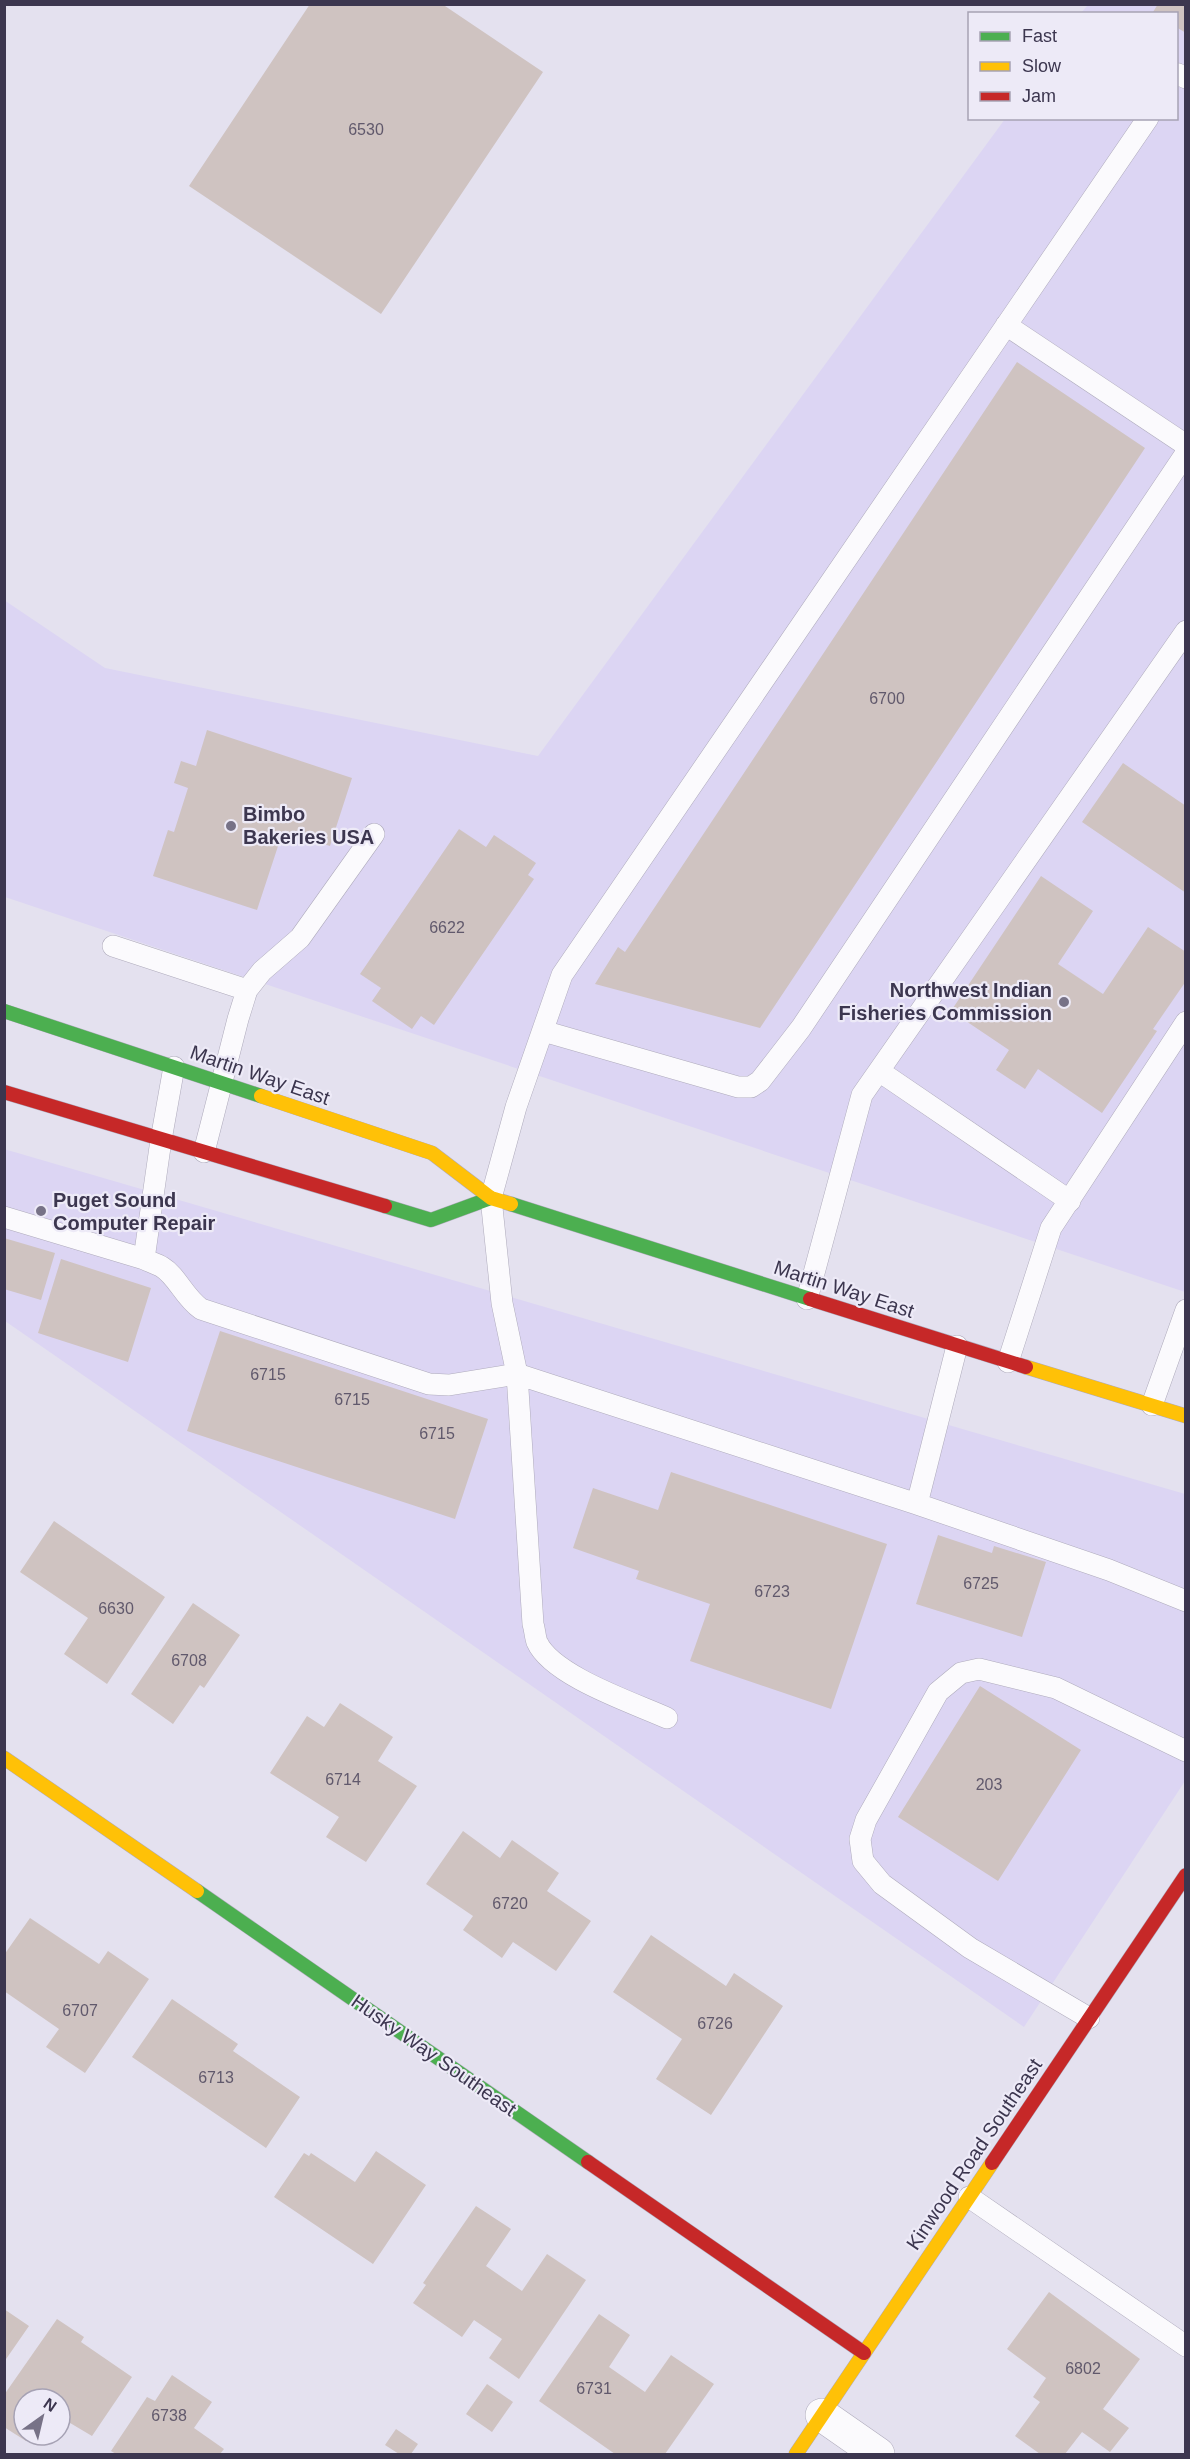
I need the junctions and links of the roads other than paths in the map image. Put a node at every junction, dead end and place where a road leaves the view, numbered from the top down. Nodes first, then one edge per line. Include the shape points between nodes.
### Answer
1 (1147, 120) edge
2 (1006, 325) junction
3 (1185, 445) edge
4 (1185, 453) edge
5 (1185, 631) edge
6 (374, 834) dead end
7 (113, 946) dead end
8 (247, 990) junction
9 (4, 1011) edge
10 (1185, 1022) edge
11 (543, 1031) junction
12 (174, 1067) junction
13 (879, 1071) junction
14 (221, 1083) junction
15 (4, 1092) edge
16 (161, 1140) junction
17 (204, 1152) junction
18 (491, 1198) junction
19 (1070, 1201) junction
20 (4, 1217) edge
21 (144, 1259) junction
22 (807, 1299) junction
23 (1185, 1310) edge
24 (957, 1346) junction
25 (1008, 1362) junction
26 (517, 1374) junction
27 (1152, 1405) junction
28 (1185, 1416) edge
29 (917, 1504) junction
30 (1185, 1601) edge
31 (667, 1718) dead end
32 (1185, 1751) edge
33 (4, 1758) edge
34 (1185, 1875) edge
35 (1089, 2018) junction
36 (969, 2197) junction
37 (1185, 2346) edge
38 (864, 2353) junction
39 (822, 2415) junction
40 (796, 2454) edge
41 (878, 2454) edge

1 - 2 lane
2 - 3 lane
2 - 11 lane via 562,975
4 - 11 lane via 801,1028 760,1081 751,1087 738,1087
5 - 13 lane
6 - 8 lane via 300,938 262,971
7 - 8 lane
8 - 14 lane
9 - 12 main road, Martin Way East
10 - 19 lane
11 - 18 lane via 516,1107
12 - 14 main road, Martin Way East
12 - 16 lane
13 - 19 lane
13 - 22 lane via 862,1095
14 - 17 lane
14 - 18 main road, Martin Way East via 432,1153
15 - 16 main road
16 - 17 main road
16 - 21 lane
17 - 18 main road via 431,1220
18 - 22 main road, Martin Way East
18 - 26 lane via 502,1303
19 - 25 lane via 1051,1228
20 - 21 lane
21 - 26 lane via 163,1267 188,1300 201,1309 429,1384 449,1385
22 - 24 main road, Martin Way East
23 - 27 lane
24 - 25 main road, Martin Way East
24 - 29 lane
25 - 27 main road, Martin Way East
26 - 29 lane
26 - 31 lane via 537,1643 555,1664 573,1676
27 - 28 main road, Martin Way East
29 - 30 lane via 1109,1570
32 - 35 lane via 1056,1688 979,1669 962,1673 938,1692 866,1820 860,1839 863,1861 882,1884 970,1948
33 - 38 main road, Husky Way Southeast
34 - 35 main road, Kinwood Road Southeast
35 - 36 main road, Kinwood Road Southeast
36 - 37 lane
36 - 38 main road, Kinwood Road Southeast
38 - 39 main road, Kinwood Road Southeast
39 - 40 main road, Kinwood Road Southeast
39 - 41 street

